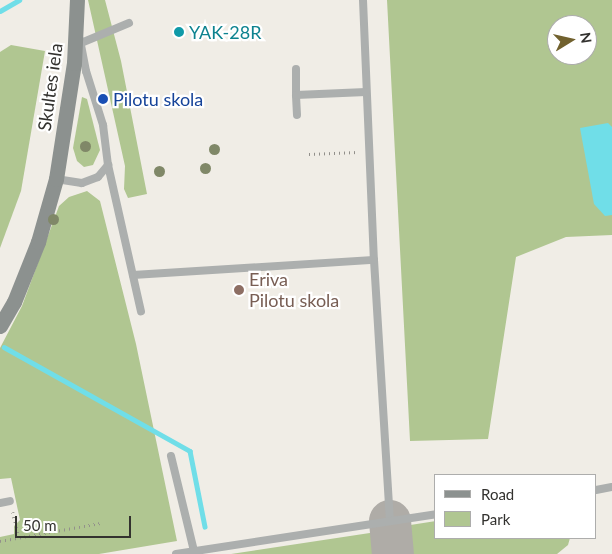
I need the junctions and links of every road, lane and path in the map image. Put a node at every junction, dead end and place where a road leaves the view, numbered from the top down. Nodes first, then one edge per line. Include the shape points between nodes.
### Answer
1 (77, 0) edge
2 (363, 0) edge
3 (129, 22) dead end
4 (77, 28) junction
5 (81, 43) junction
6 (296, 69) dead end
7 (366, 92) junction
8 (296, 95) junction
9 (297, 115) dead end
10 (369, 151) junction
11 (309, 154) dead end
12 (108, 166) junction
13 (56, 179) junction
14 (374, 260) junction
15 (133, 275) junction
16 (142, 311) dead end
17 (0, 326) edge
18 (171, 456) dead end
19 (612, 488) edge
20 (597, 490) edge
21 (10, 501) joint
22 (0, 503) edge
23 (434, 514) edge
24 (390, 521) junction
25 (100, 523) dead end
26 (19, 538) junction
27 (0, 541) edge
28 (194, 551) junction
29 (176, 554) edge

1 - 4 main road, Skultes iela
2 - 7 lane
3 - 5 lane
4 - 5 lane
4 - 13 main road, Skultes iela
5 - 12 lane via 104,133
6 - 8 lane
7 - 8 lane
7 - 10 lane
8 - 9 lane
10 - 11 path
10 - 14 lane
12 - 13 lane via 98,177 82,183
12 - 15 lane
13 - 17 main road, Skultes iela via 38,242 14,302
14 - 15 lane
14 - 24 lane
15 - 16 lane
18 - 28 lane
19 - 20 lane
21 - 22 lane
21 - 26 path
23 - 24 lane
24 - 28 lane
25 - 26 path
26 - 27 path
28 - 29 lane

